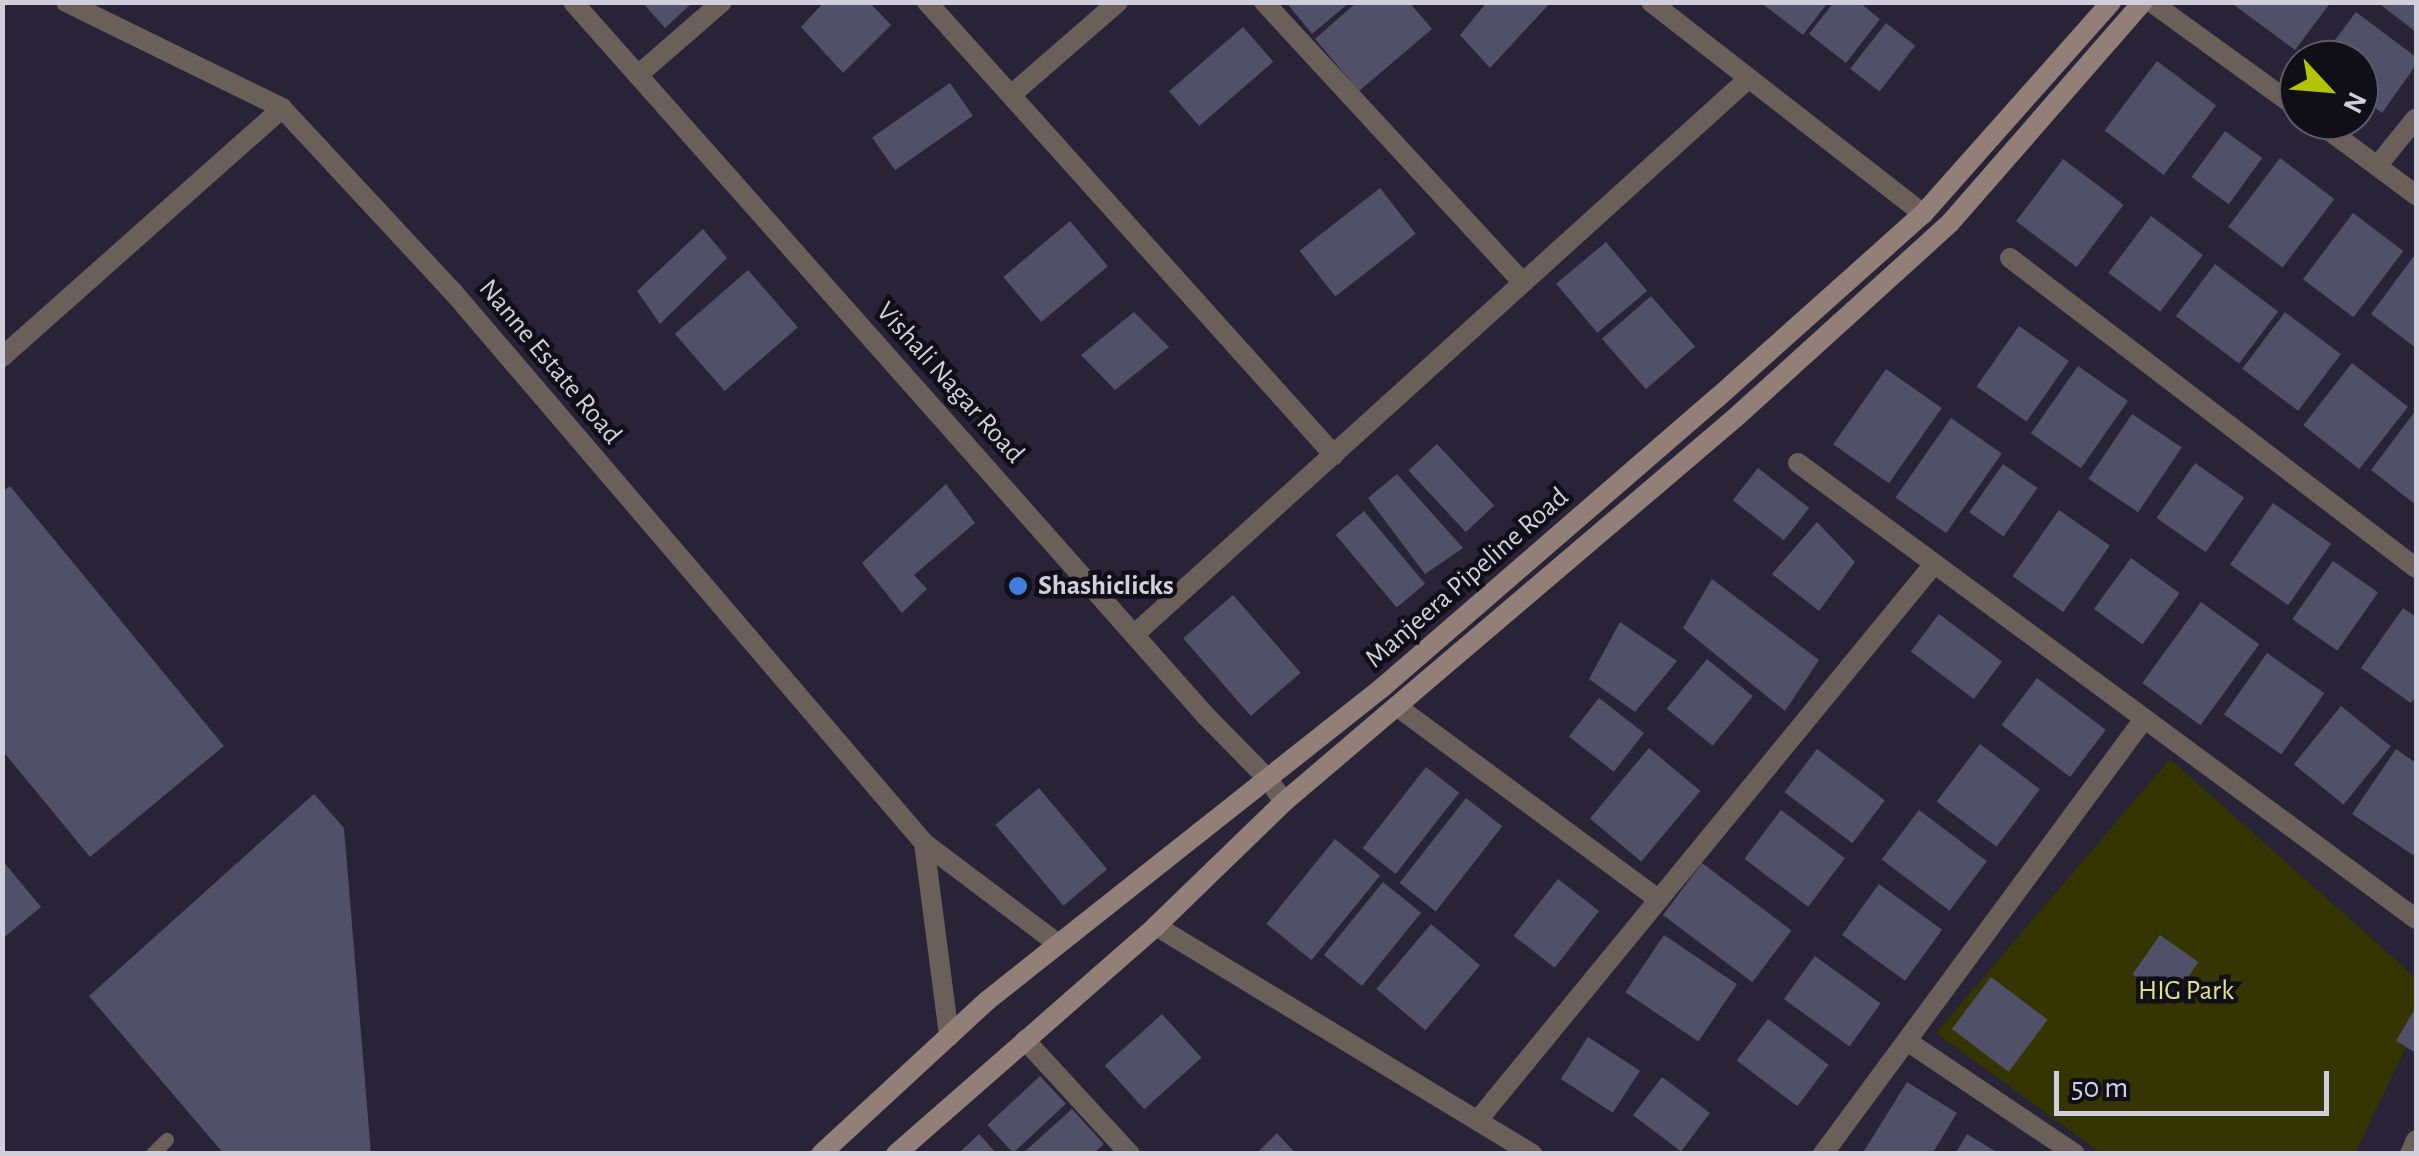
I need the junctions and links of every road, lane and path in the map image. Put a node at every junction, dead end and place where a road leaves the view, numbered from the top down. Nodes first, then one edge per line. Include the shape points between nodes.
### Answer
1 (66, 2) edge
2 (573, 2) edge
3 (722, 2) edge
4 (926, 2) edge
5 (1118, 2) edge
6 (1264, 2) edge
7 (1651, 2) edge
8 (2111, 2) edge
9 (2147, 2) edge
10 (638, 75) junction
11 (1748, 79) junction
12 (2279, 94) edge
13 (1011, 95) junction
14 (282, 108) junction
15 (2416, 118) edge
16 (2343, 140) edge
17 (2378, 165) junction
18 (2416, 194) edge
19 (1922, 214) junction
20 (2010, 258) dead end
21 (1524, 283) junction
22 (2, 357) edge
23 (1334, 455) junction
24 (1798, 463) dead end
25 (1934, 564) junction
26 (2416, 568) edge
27 (1136, 634) junction
28 (1400, 708) junction
29 (2144, 719) junction
30 (1268, 778) junction
31 (1284, 802) junction
32 (924, 843) junction
33 (1658, 900) junction
34 (2416, 919) edge
35 (1156, 926) junction
36 (1058, 944) junction
37 (949, 1036) junction
38 (1025, 1040) junction
39 (1907, 1040) junction
40 (1478, 1120) junction
41 (167, 1140) dead end
42 (2416, 1140) edge
43 (153, 1154) edge
44 (820, 1154) edge
45 (896, 1154) edge
46 (1130, 1154) edge
47 (1532, 1154) edge
48 (1823, 1154) edge
49 (2075, 1154) edge
50 (2410, 1154) edge

1 - 14 street, Nanne Estate Road
2 - 10 street, Vishali Nagar Road
3 - 10 street
4 - 13 street
5 - 13 street
6 - 21 street
7 - 11 street
8 - 19 main road, Manjeera Pipeline Road
9 - 12 street
9 - 28 main road, Manjeera Pipeline Road via 1950,223
10 - 27 street, Vishali Nagar Road
11 - 19 street
11 - 21 street
13 - 23 street
14 - 22 street
14 - 32 street, Nanne Estate Road via 454,292
15 - 17 street
16 - 17 street
17 - 18 street
19 - 30 main road, Manjeera Pipeline Road via 1397,674
20 - 26 street
21 - 23 street
23 - 27 street
24 - 25 street
25 - 29 street
25 - 33 street
27 - 30 street, Vishali Nagar Road
28 - 31 main road, Manjeera Pipeline Road
28 - 33 street
29 - 34 street
29 - 39 street
30 - 31 street, Vishali Nagar Road
30 - 36 main road, Manjeera Pipeline Road
31 - 35 main road, Manjeera Pipeline Road
32 - 36 street, Nanne Estate Road
32 - 37 street
33 - 40 street
35 - 38 main road, Manjeera Pipeline Road
35 - 40 street
36 - 37 main road, Manjeera Pipeline Road
37 - 44 main road, Manjeera Pipeline Road
38 - 45 main road, Manjeera Pipeline Road
38 - 46 street
39 - 48 street
39 - 49 street
40 - 47 street
41 - 43 lane
42 - 50 street

